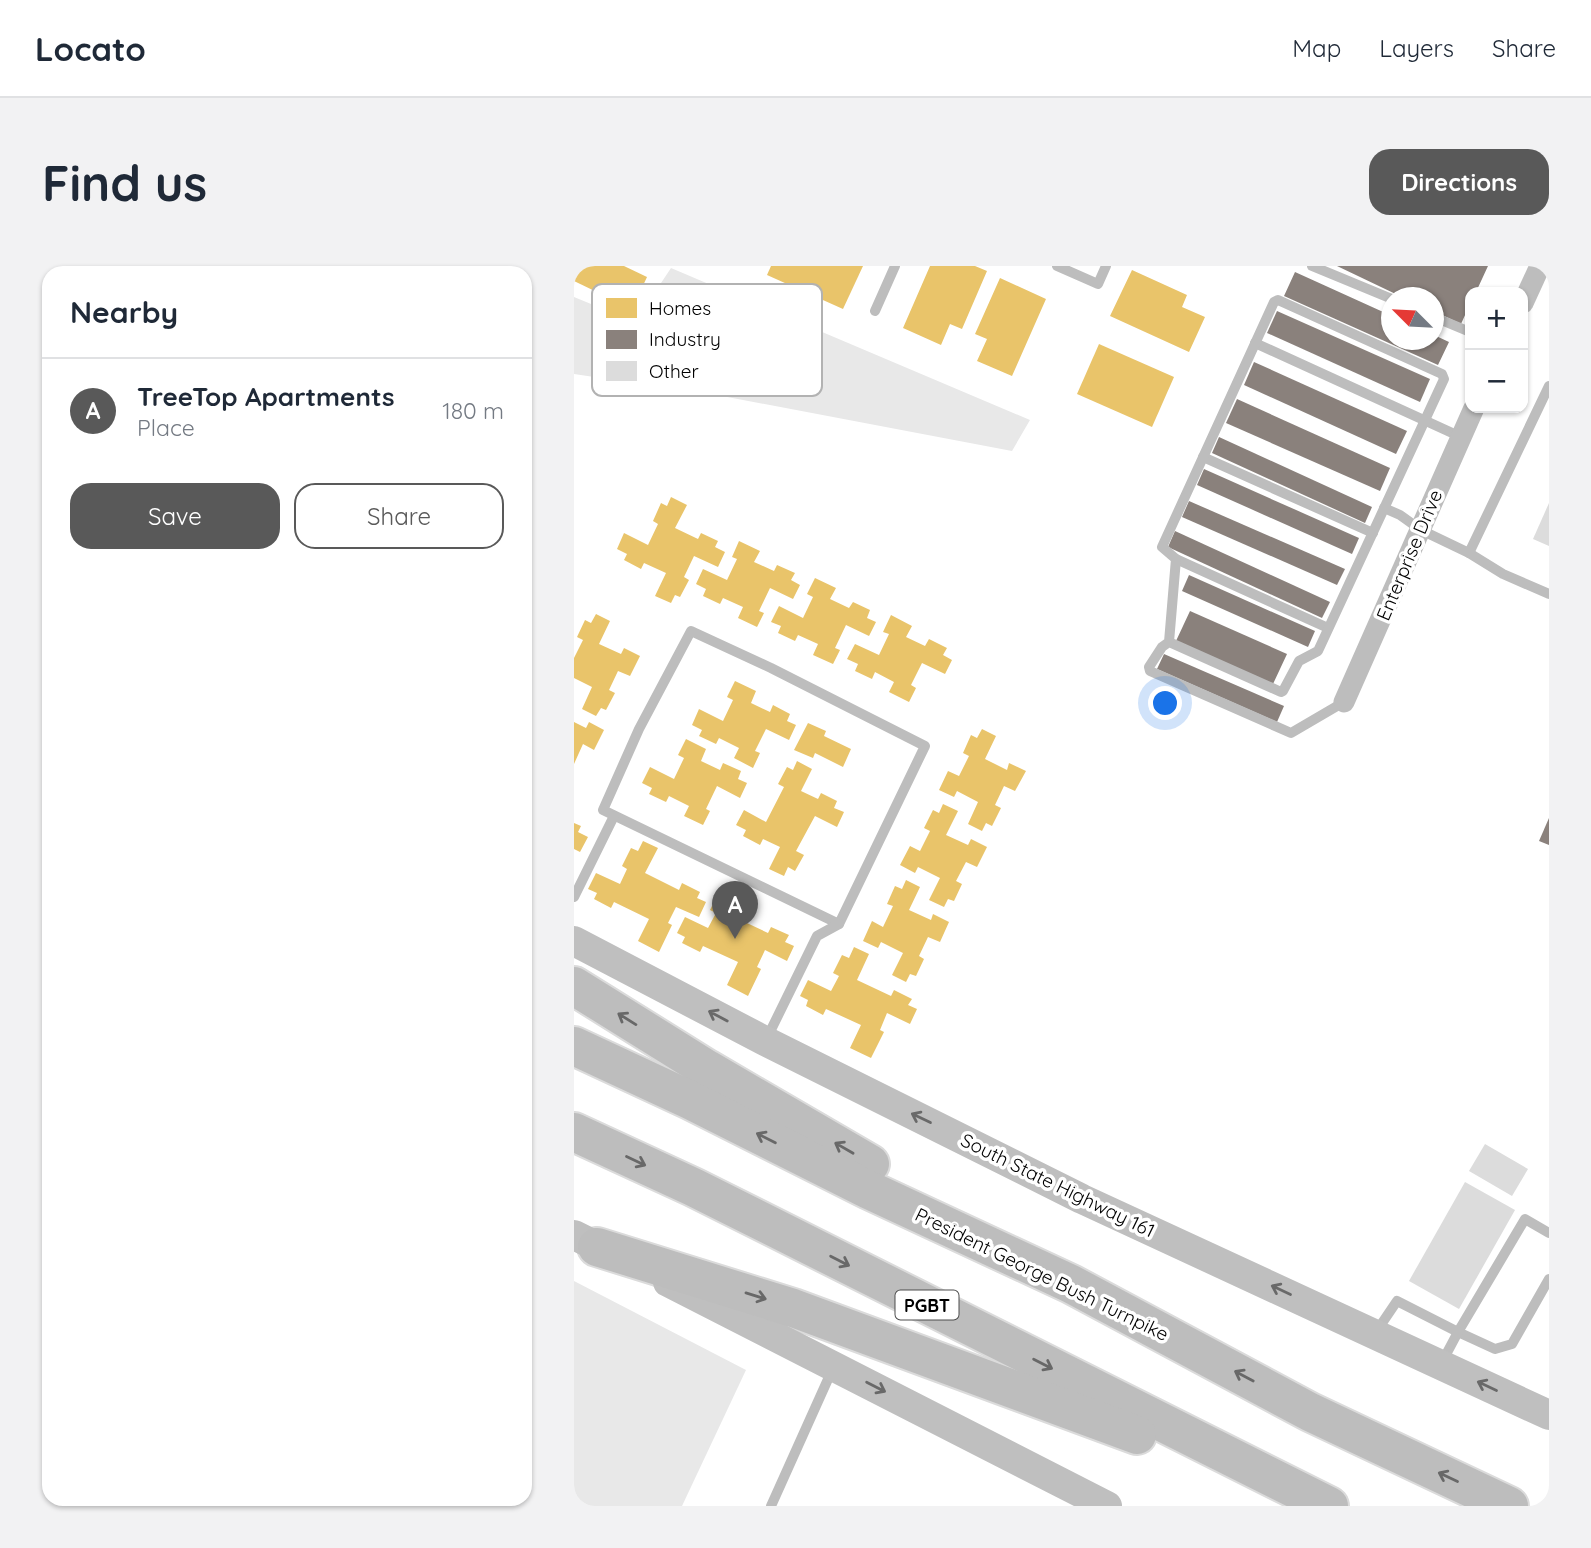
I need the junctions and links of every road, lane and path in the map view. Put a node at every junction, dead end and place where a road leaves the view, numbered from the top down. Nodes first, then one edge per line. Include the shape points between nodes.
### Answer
1 (895, 266) edge
2 (1057, 266) edge
3 (1106, 266) edge
4 (1312, 266) edge
5 (1540, 266) edge
6 (1528, 292) edge
7 (1381, 295) edge
8 (875, 311) dead end
9 (1444, 321) edge
10 (1465, 330) edge
11 (1255, 343) junction
12 (1549, 386) edge
13 (1472, 413) edge
14 (1425, 420) junction
15 (1461, 436) junction
16 (1203, 457) junction
17 (1384, 508) junction
18 (1421, 530) junction
19 (1373, 533) junction
20 (1469, 553) junction
21 (1176, 559) junction
22 (1549, 594) edge
23 (1328, 628) junction
24 (1168, 642) junction
25 (1344, 702) joint
26 (614, 816) junction
27 (574, 897) edge
28 (839, 924) junction
29 (574, 941) edge
30 (574, 986) edge
31 (765, 1041) junction
32 (574, 1046) edge
33 (574, 1132) edge
34 (1549, 1233) edge
35 (586, 1241) edge
36 (1549, 1279) edge
37 (1070, 1284) junction
38 (1458, 1332) junction
39 (1375, 1334) junction
40 (835, 1365) junction
41 (1441, 1365) junction
42 (1549, 1415) edge
43 (1278, 1481) junction
44 (771, 1506) edge
45 (1107, 1506) edge
46 (1329, 1506) edge
47 (1509, 1506) edge

1 - 8 lane
2 - 3 lane via 1098,284
4 - 7 lane
5 - 6 street
9 - 10 lane
11 - 14 lane
11 - 14 lane via 1278,300 1442,374 1444,379
11 - 16 lane
12 - 20 lane
13 - 15 street, Enterprise Drive
14 - 15 lane
14 - 17 lane
15 - 18 street, Enterprise Drive
16 - 19 lane
16 - 21 lane via 1162,547
17 - 18 lane
17 - 19 lane
18 - 20 lane
18 - 25 street, Enterprise Drive
19 - 23 lane
20 - 22 lane
21 - 23 lane
21 - 24 lane
23 - 24 lane via 1318,652 1299,661 1281,692
24 - 25 lane via 1150,671 1291,733
26 - 27 lane
26 - 28 lane
26 - 28 lane via 603,810 691,631 771,668 925,746
28 - 31 lane via 817,936
31 -> 29 main road, South State Highway 161
37 -> 30 highway
39 -> 31 main road, South State Highway 161 via 1082,1199
37 -> 32 highway, President George Bush Turnpike
33 -> 43 highway, PGBT via 693,1187
34 - 38 lane via 1525,1219
35 - 40 main road
35 -> 43 highway via 793,1308 1145,1438
36 - 38 lane via 1512,1344 1495,1349
47 -> 37 highway, President George Bush Turnpike via 1310,1412
38 - 39 lane via 1397,1301
38 - 41 lane
39 - 41 main road, South State Highway 161
40 - 44 lane
40 -> 45 main road
42 -> 41 main road, South State Highway 161
43 - 46 highway, PGBT

